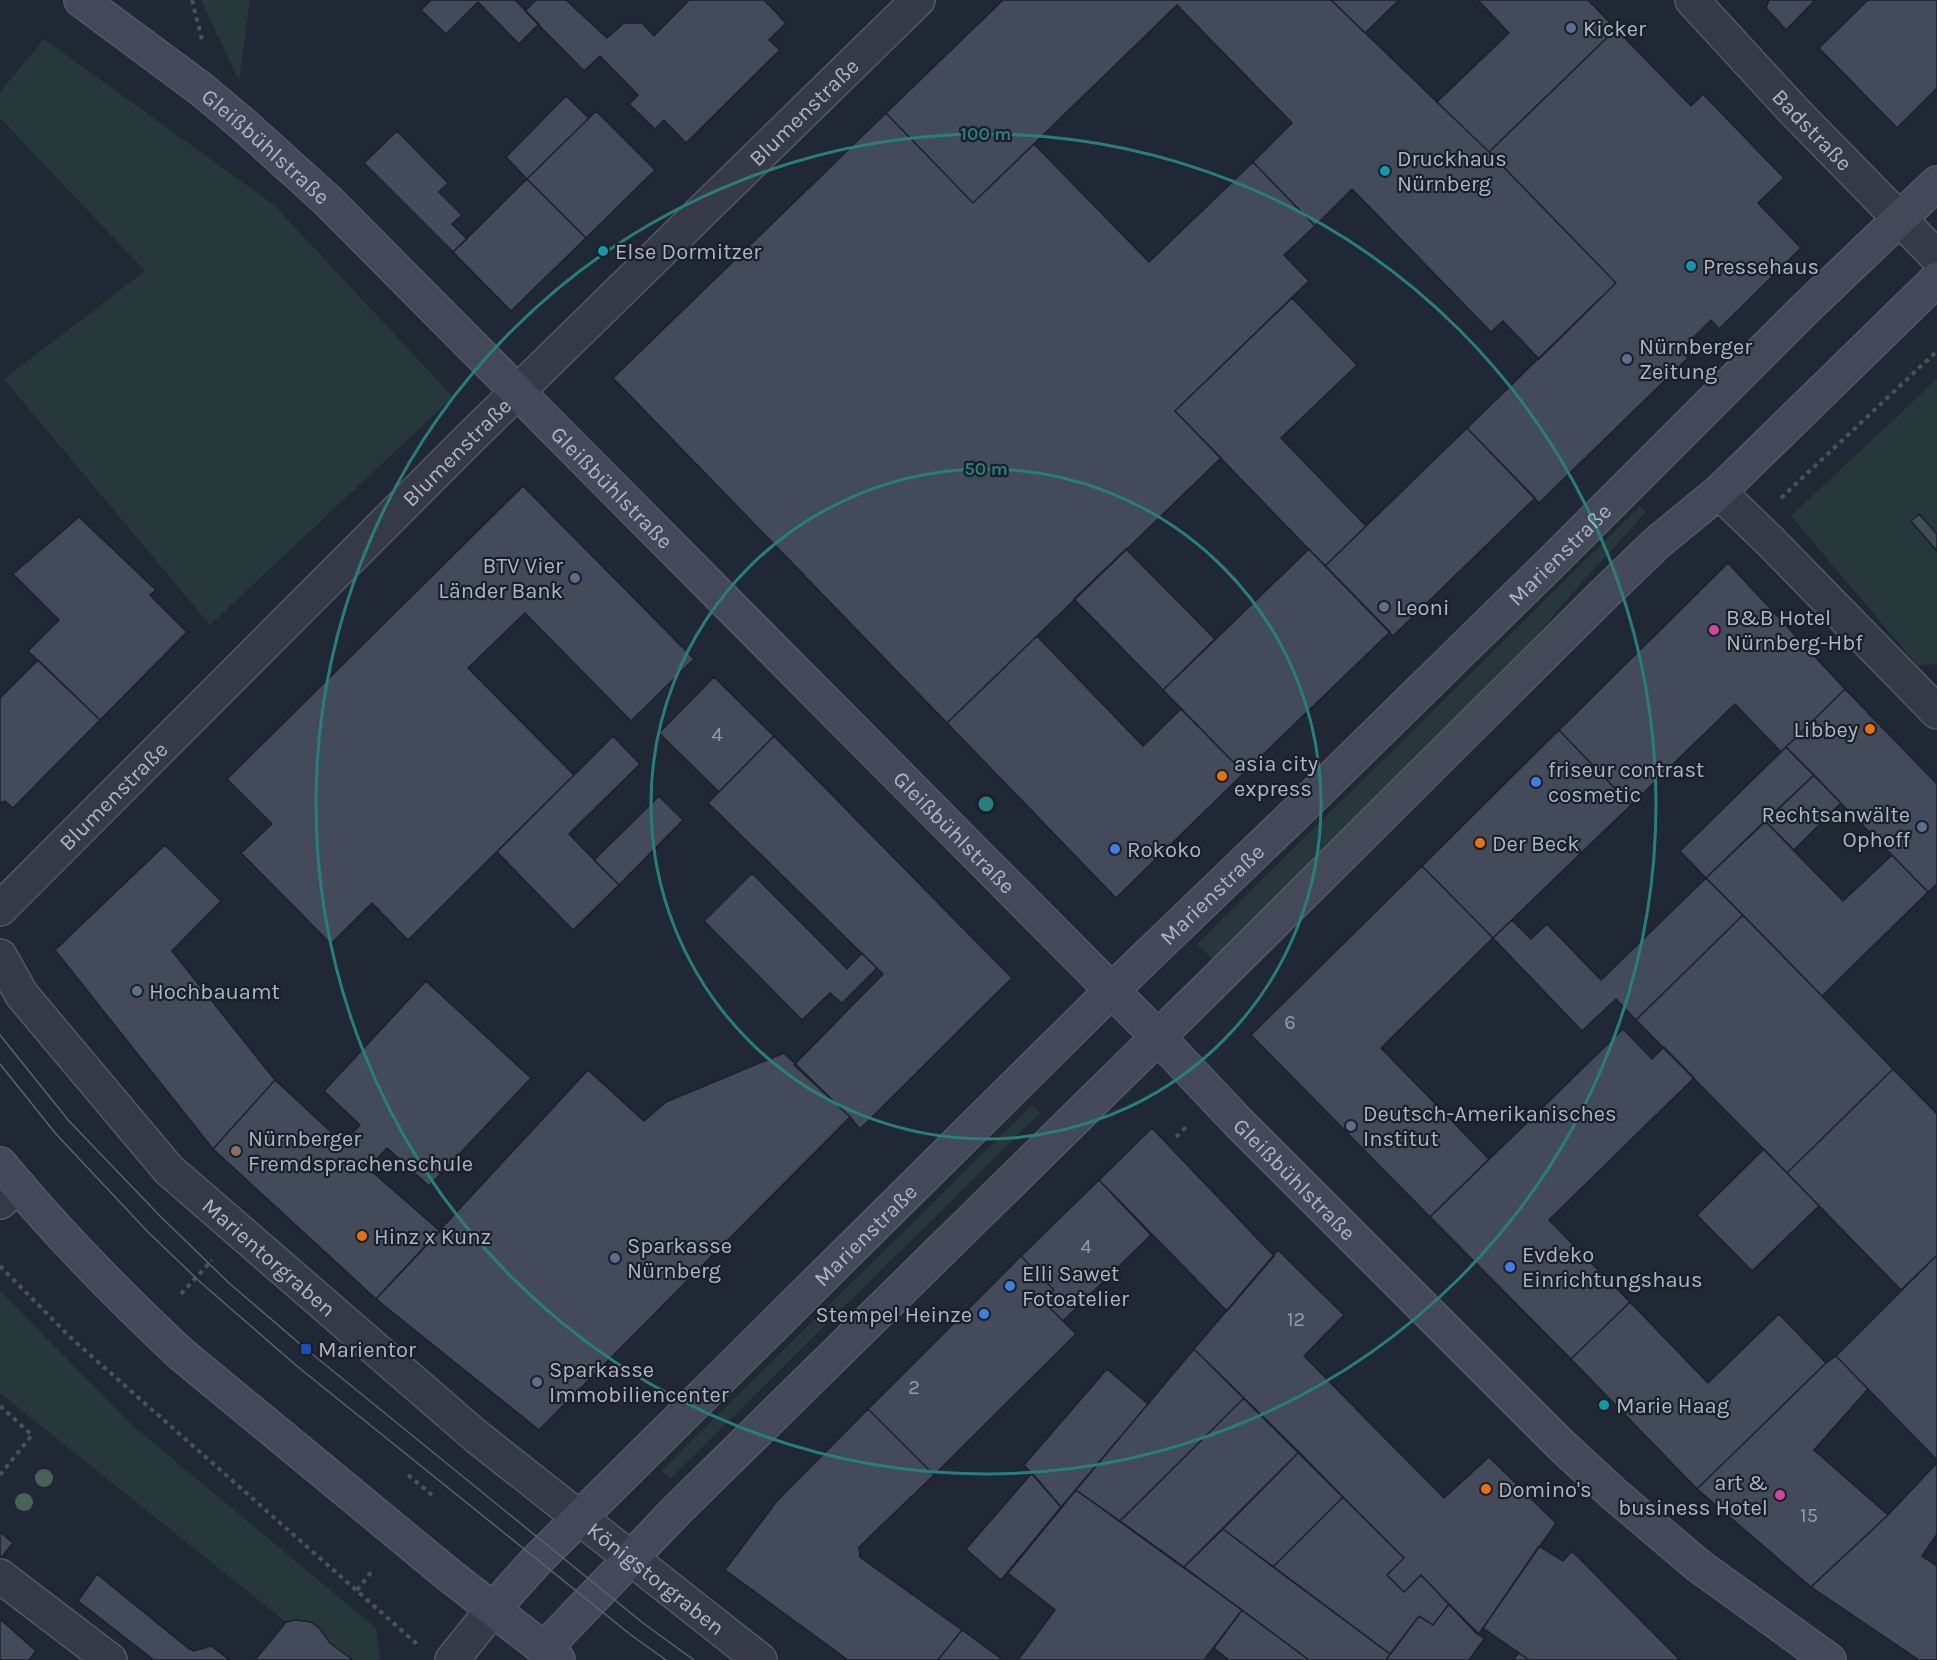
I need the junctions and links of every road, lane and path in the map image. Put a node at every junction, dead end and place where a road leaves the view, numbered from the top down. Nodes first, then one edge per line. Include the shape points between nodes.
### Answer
1 (81, 0) edge
2 (918, 0) edge
3 (1703, 5) edge
4 (1937, 183) edge
5 (1899, 219) junction
6 (1937, 257) edge
7 (1937, 279) edge
8 (1937, 351) edge
9 (517, 392) junction
10 (1719, 492) junction
11 (1937, 712) edge
12 (0, 909) edge
13 (0, 956) edge
14 (1111, 991) junction
15 (1157, 1036) junction
16 (1188, 1125) dead end
17 (1176, 1137) dead end
18 (6, 1184) edge
19 (0, 1266) edge
20 (0, 1406) edge
21 (0, 1475) edge
22 (408, 1475) dead end
23 (432, 1495) dead end
24 (580, 1517) junction
25 (632, 1558) junction
26 (372, 1571) dead end
27 (0, 1576) edge
28 (357, 1590) junction
29 (493, 1609) junction
30 (421, 1647) dead end
31 (546, 1657) edge
32 (102, 1658) edge
33 (452, 1660) edge
34 (760, 1660) edge
35 (1829, 1660) edge

1 - 9 main road, Gleißbühlstraße via 182,74 271,148 357,229
2 - 9 street, Blumenstraße
3 - 5 street, Badstraße via 1733,46
4 - 5 main road, Marienstraße
5 - 6 street, Badstraße
5 - 14 main road, Marienstraße
7 - 10 main road
8 - 10 path via 1779,500
9 - 12 street, Blumenstraße
9 - 14 main road, Gleißbühlstraße
10 - 11 street
10 - 15 main road via 1648,550
13 - 24 street, Marientorgraben via 22,995 169,1170 477,1437
14 - 15 main road, Gleißbühlstraße
14 - 24 main road, Marienstraße
15 - 25 main road
15 - 35 main road, Gleißbühlstraße via 1238,1122 1607,1488 1699,1566
16 - 17 path
18 - 29 main road via 181,1354
19 - 28 path via 71,1338
20 - 21 path via 32,1435
22 - 23 path
24 - 25 street, Königstorgraben
24 - 29 main road, Marienstraße
25 - 31 main road
25 - 34 street, Königstorgraben
26 - 28 path
27 - 32 street
28 - 30 path
29 - 31 main road
29 - 33 street

